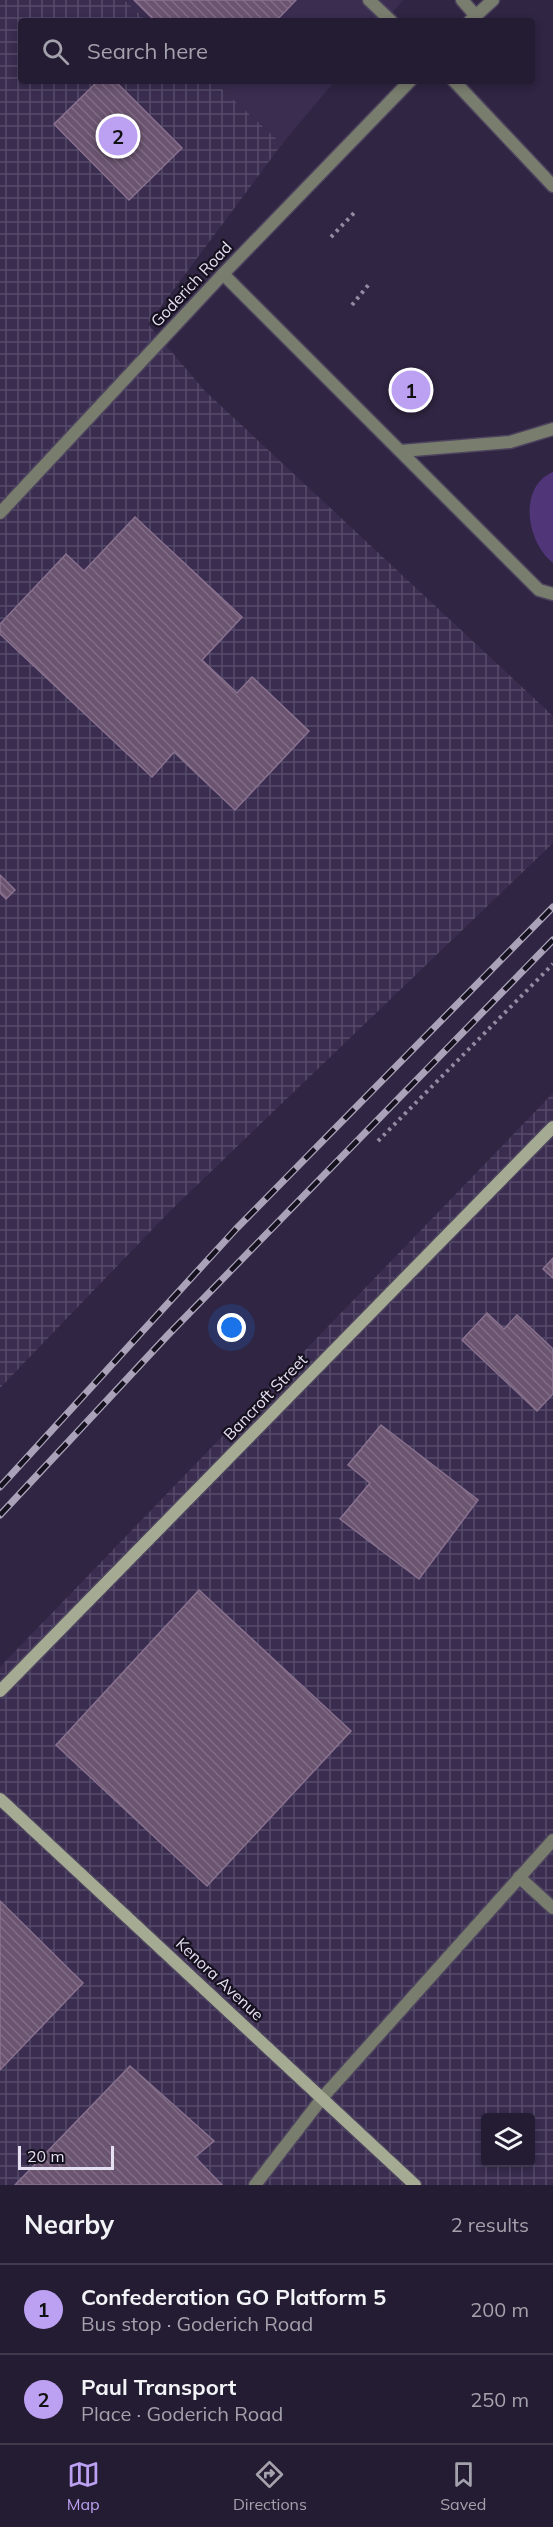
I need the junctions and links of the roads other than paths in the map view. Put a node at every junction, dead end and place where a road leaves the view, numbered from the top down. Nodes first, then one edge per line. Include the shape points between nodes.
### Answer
1 (369, 0) edge
2 (462, 0) edge
3 (493, 0) edge
4 (388, 18) edge
5 (473, 18) edge
6 (407, 84) edge
7 (457, 84) edge
8 (553, 186) edge
9 (223, 273) junction
10 (553, 429) edge
11 (402, 451) junction
12 (0, 513) edge
13 (553, 594) edge
14 (553, 1127) edge
15 (0, 1691) edge
16 (0, 1799) edge
17 (553, 1840) edge
18 (519, 1877) junction
19 (553, 1908) edge
20 (323, 2097) junction
21 (255, 2185) edge
22 (416, 2185) edge

1 - 4 street
2 - 5 street
3 - 5 street
6 - 9 street, Goderich Road
7 - 8 street
9 - 11 street
9 - 12 street, Goderich Road
10 - 11 street via 510,442
11 - 13 street via 539,590
14 - 15 street, Bancroft Street
16 - 20 street, Kenora Avenue
17 - 18 street
18 - 19 street
18 - 20 street
20 - 21 street
20 - 22 street, Kenora Avenue

